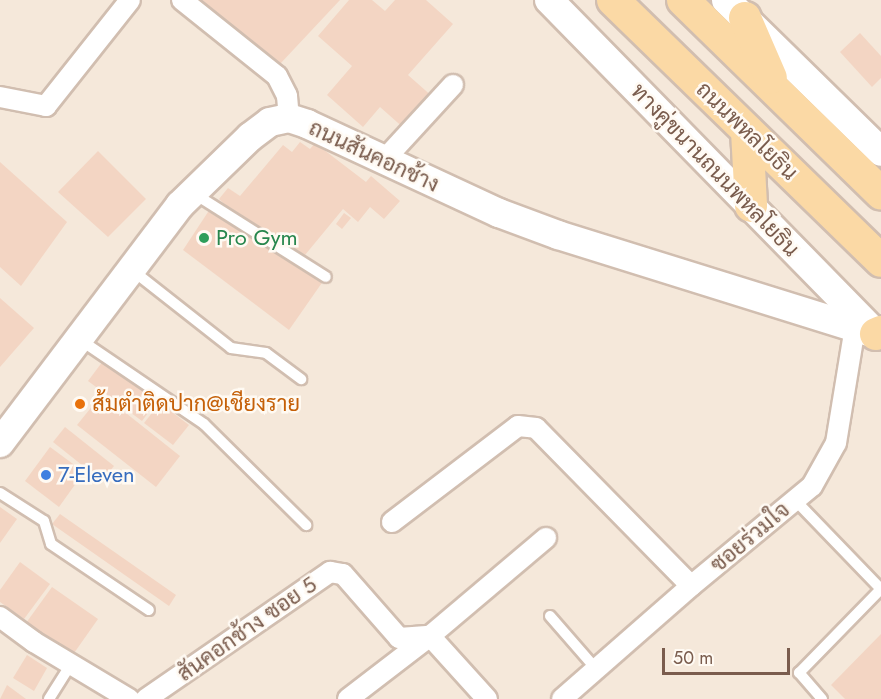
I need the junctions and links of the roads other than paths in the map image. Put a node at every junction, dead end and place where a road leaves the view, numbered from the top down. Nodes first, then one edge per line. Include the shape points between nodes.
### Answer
1 (130, 0) edge
2 (182, 0) edge
3 (549, 0) edge
4 (613, 0) edge
5 (683, 0) edge
6 (735, 9) edge
7 (453, 85) dead end
8 (777, 92) junction
9 (0, 97) edge
10 (289, 118) junction
11 (747, 131) junction
12 (881, 153) edge
13 (384, 160) junction
14 (193, 193) junction
15 (881, 193) edge
16 (751, 206) junction
17 (881, 261) edge
18 (131, 270) junction
19 (326, 277) dead end
20 (873, 333) edge
21 (79, 339) junction
22 (301, 379) dead end
23 (0, 443) edge
24 (0, 493) edge
25 (795, 500) junction
26 (392, 522) dead end
27 (306, 525) dead end
28 (546, 538) dead end
29 (691, 586) junction
30 (881, 589) edge
31 (149, 610) dead end
32 (550, 616) dead end
33 (0, 617) edge
34 (430, 636) junction
35 (70, 664) junction
36 (596, 669) junction
37 (49, 699) edge
38 (129, 699) edge
39 (146, 699) edge
40 (348, 699) edge
41 (487, 699) edge
42 (562, 699) edge
43 (822, 699) edge

1 - 9 street via 46,105
2 - 10 street via 277,76 287,96
3 - 16 street, ทางคู่ขนานถนนพหลโยธิน
4 - 11 main road, ถนนพหลโยธิน
5 - 8 main road
6 - 8 main road
6 - 12 street
7 - 13 street
8 - 15 main road
10 - 13 street, ถนนสันคอกช้าง
10 - 14 street, ถนนสันคอกช้าง via 270,122 250,136
11 - 16 main road
11 - 17 main road, ถนนพหลโยธิน
13 - 20 street, ถนนสันคอกช้าง via 498,213 558,235
14 - 18 street, ถนนสันคอกช้าง
14 - 19 lane
16 - 20 street, ทางคู่ขนานถนนพหลโยธิน
18 - 21 street, ถนนสันคอกช้าง
18 - 22 lane via 231,348 266,353
20 - 25 street, ซอยร่วมใจ via 836,443 812,486
21 - 23 street, ถนนสันคอกช้าง
21 - 27 lane via 204,424
24 - 31 lane via 44,521 51,544
25 - 29 street, ซอยร่วมใจ
25 - 30 lane
26 - 29 street via 518,426 536,428
28 - 34 street
29 - 36 street, ซอยร่วมใจ
30 - 43 lane via 799,673
32 - 36 lane
33 - 35 street
34 - 39 street, สันคอกช้าง ซอย 5 via 399,638 342,574 330,572
34 - 40 street
34 - 41 street
35 - 37 lane
35 - 38 street
36 - 42 street, ซอยร่วมใจ

